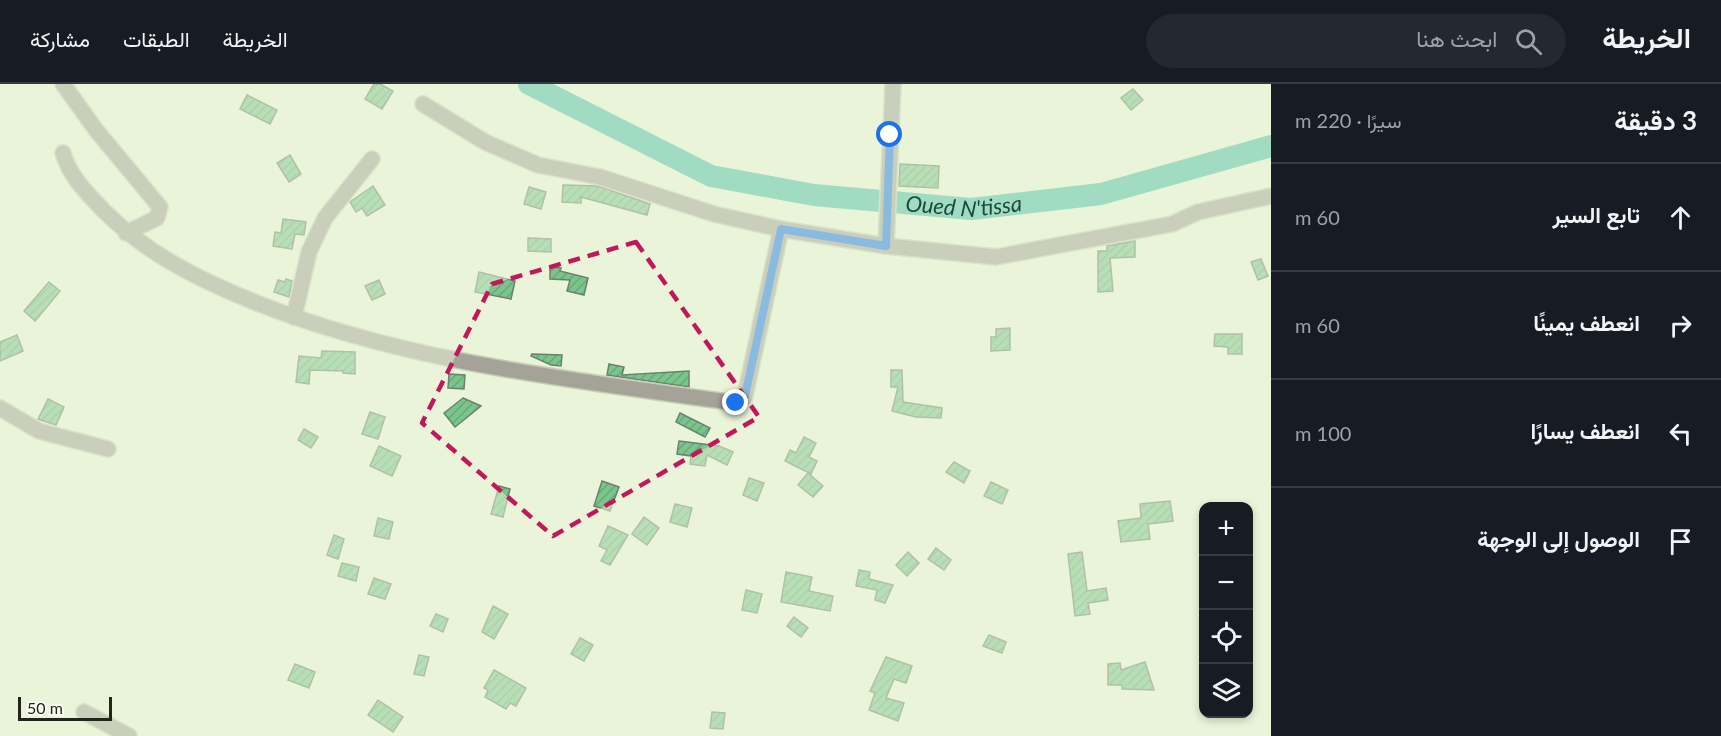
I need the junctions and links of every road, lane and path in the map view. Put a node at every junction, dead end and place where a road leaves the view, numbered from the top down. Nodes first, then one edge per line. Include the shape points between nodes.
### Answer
1 (63, 84) edge
2 (893, 84) edge
3 (423, 104) dead end
4 (63, 153) dead end
5 (372, 159) dead end
6 (1271, 196) edge
7 (781, 229) junction
8 (126, 233) junction
9 (886, 246) junction
10 (294, 317) junction
11 (0, 408) edge
12 (108, 449) dead end
13 (84, 712) dead end
14 (129, 736) edge

1 - 8 street via 160,207 158,218
2 - 9 street
3 - 7 street via 485,142 538,165 600,177 714,214
4 - 8 street via 74,179
5 - 10 street via 325,218 309,252
6 - 9 street via 1198,212 1172,224 996,257
7 - 9 street
7 - 10 street via 745,396 736,403 496,369 393,346
8 - 10 street via 213,286
11 - 12 street via 39,431
13 - 14 street

